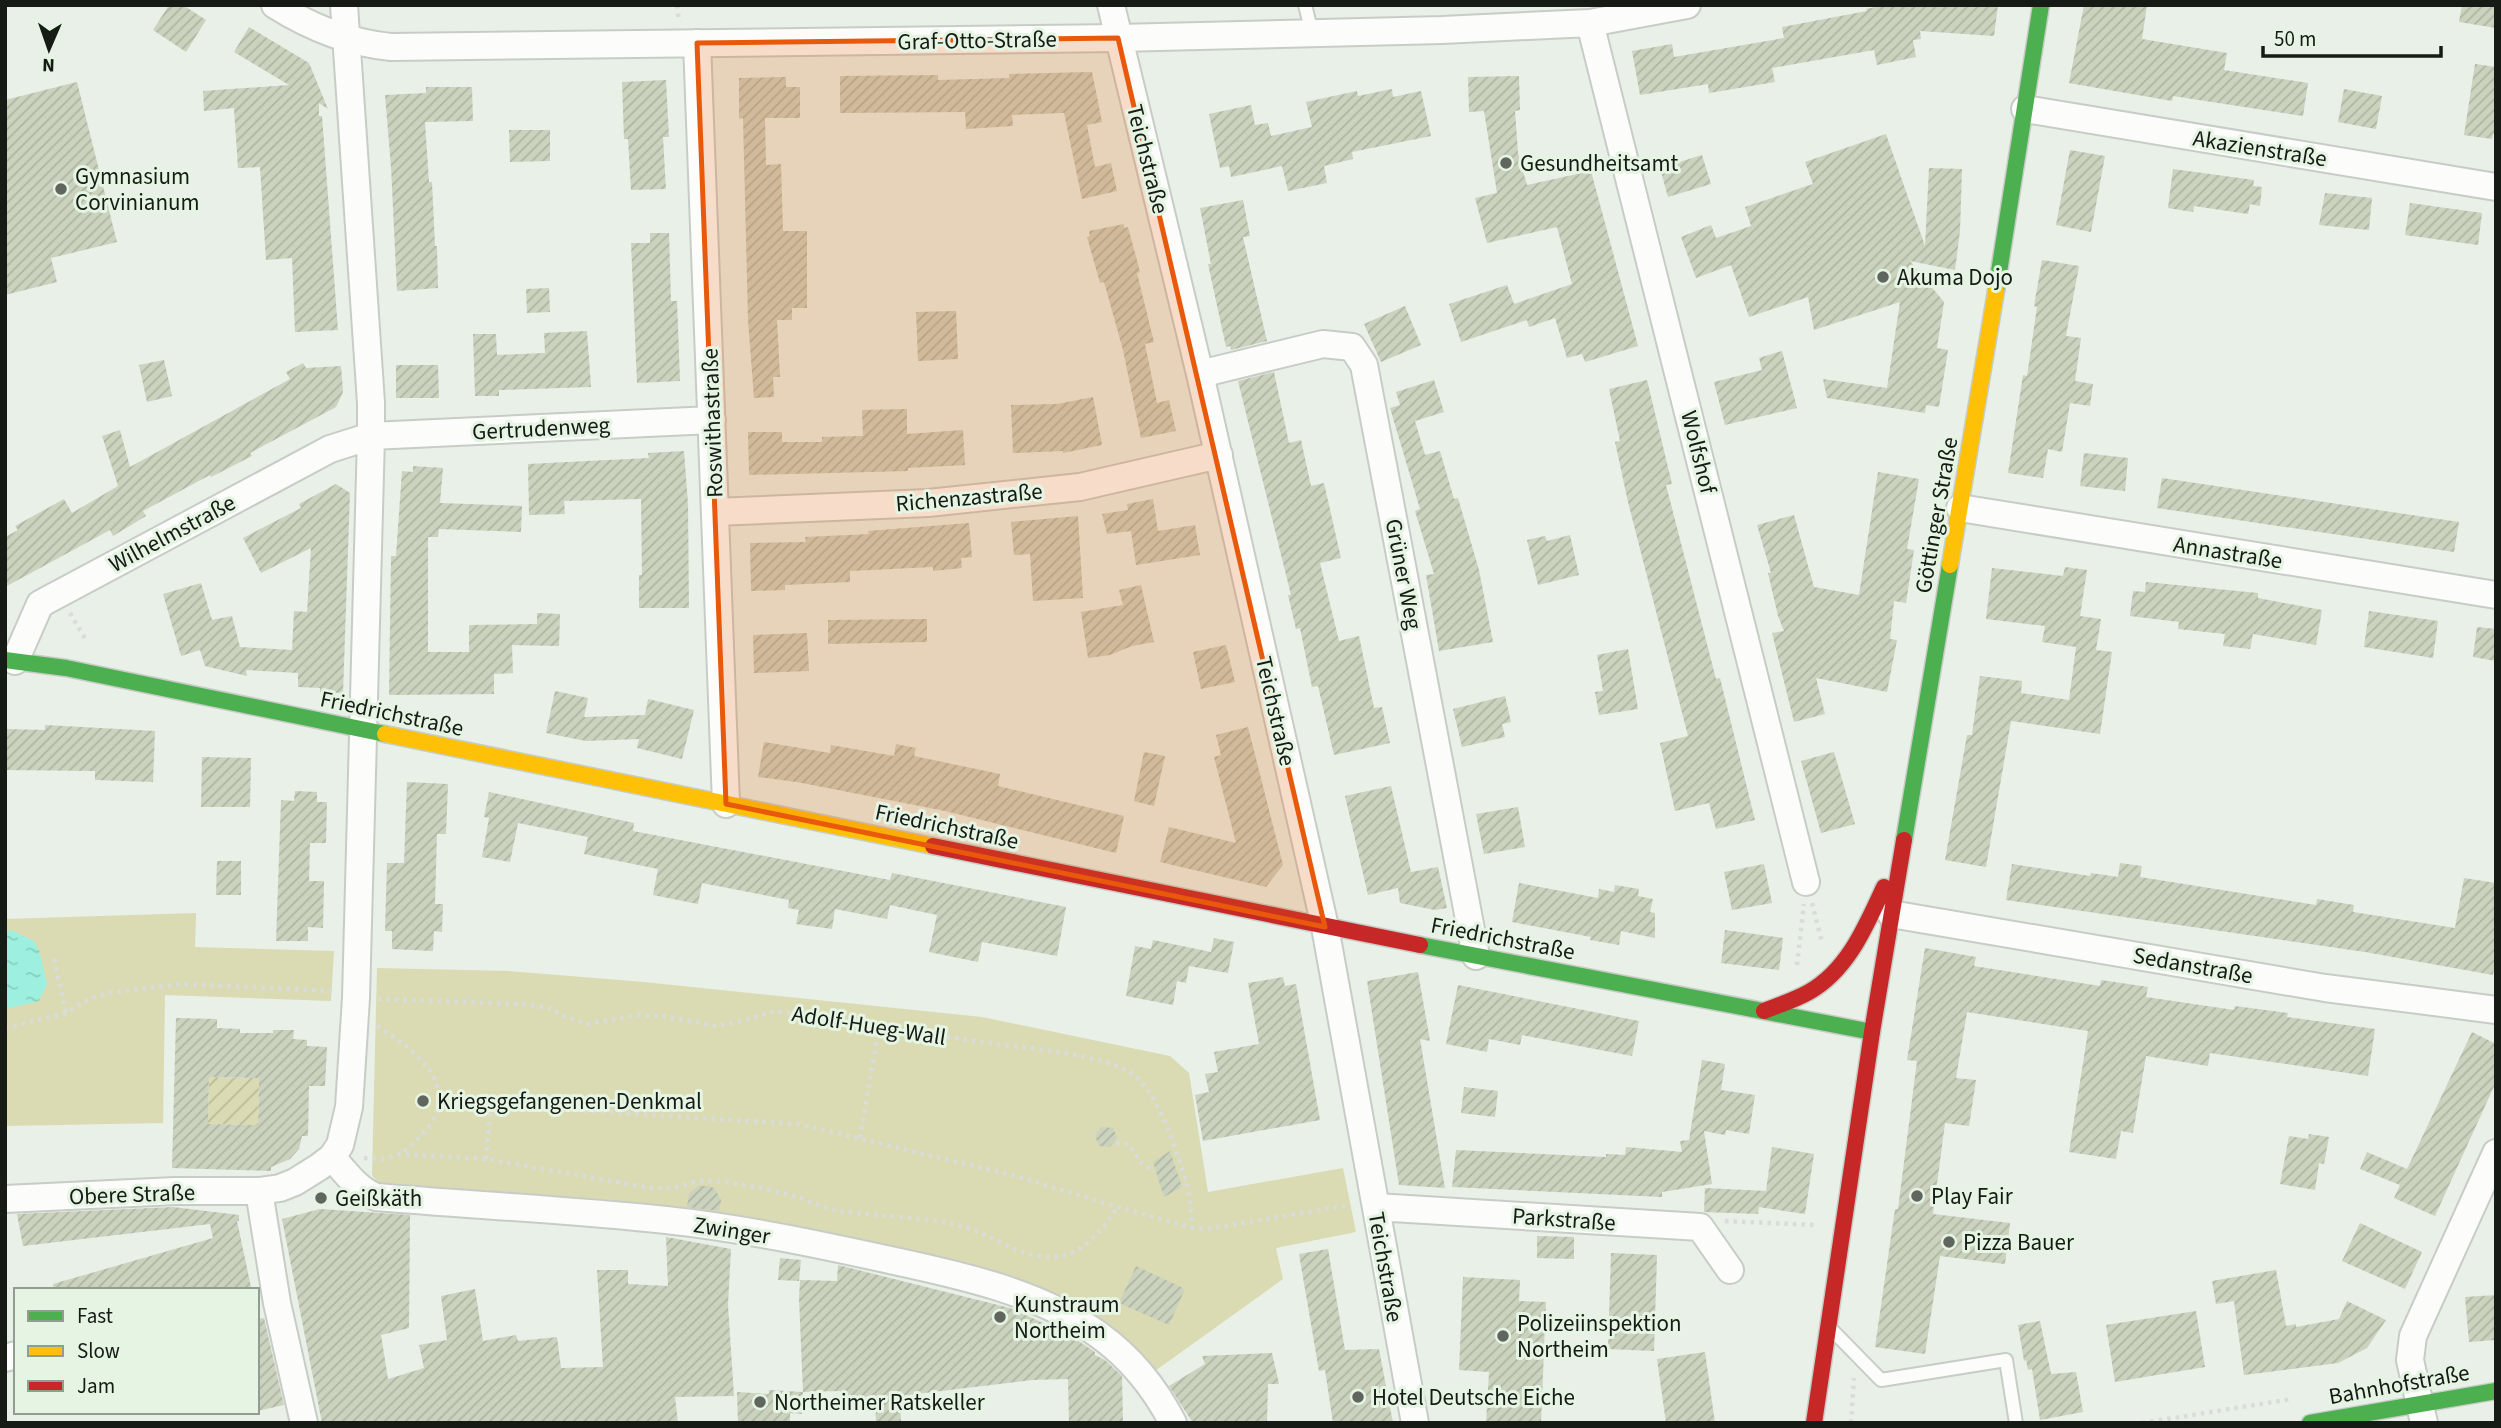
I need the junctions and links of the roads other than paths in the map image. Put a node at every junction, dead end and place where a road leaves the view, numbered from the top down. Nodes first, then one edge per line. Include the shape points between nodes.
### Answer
1 (275, 5) edge
2 (344, 5) edge
3 (1111, 5) edge
4 (1306, 5) edge
5 (1686, 5) edge
6 (2041, 5) edge
7 (1590, 23) junction
8 (1312, 33) junction
9 (346, 38) junction
10 (1118, 38) junction
11 (697, 43) junction
12 (2025, 109) junction
13 (2496, 187) edge
14 (1200, 374) junction
15 (712, 420) junction
16 (371, 436) junction
17 (1219, 455) junction
18 (1960, 509) junction
19 (715, 512) junction
20 (2496, 595) edge
21 (10, 660) edge
22 (361, 730) junction
23 (726, 804) junction
24 (1903, 848) junction
25 (1807, 882) road end
26 (1891, 914) junction
27 (1325, 927) junction
28 (1476, 956) junction
29 (2496, 1010) edge
30 (1764, 1011) junction
31 (1872, 1032) junction
32 (332, 1157) junction
33 (2493, 1164) edge
34 (259, 1191) junction
35 (5, 1199) edge
36 (1376, 1207) junction
37 (1730, 1270) dead end
38 (267, 1305) edge
39 (1829, 1326) junction
40 (2496, 1391) edge
41 (2421, 1414) edge
42 (304, 1423) edge
43 (1173, 1423) edge
44 (1415, 1423) edge
45 (1814, 1423) edge
46 (2016, 1423) edge
47 (2310, 1423) edge

1 - 9 street, Graf-Otto-Straße
2 - 9 street
3 - 10 street, Teichstraße
4 - 8 lane
5 - 7 street, Graf-Otto-Straße
6 - 12 street, Göttinger Straße
7 - 8 street, Graf-Otto-Straße
7 - 25 street, Wolfshof
8 - 10 street, Graf-Otto-Straße
9 - 11 street, Graf-Otto-Straße via 391,47
9 - 16 street
10 - 11 street, Graf-Otto-Straße
10 - 14 street, Teichstraße
11 - 15 street, Roswithastraße
12 - 13 street, Akazienstraße
12 - 18 street, Göttinger Straße
14 - 17 street, Teichstraße
14 - 28 street, Grüner Weg via 1323,344 1352,348 1364,365
15 - 16 street, Gertrudenweg
15 - 19 street, Roswithastraße
16 - 21 street, Wilhelmstraße via 330,449 40,604
16 - 22 street
17 - 19 street, Richenzastraße via 1066,488 928,503
17 - 27 street, Teichstraße
18 - 20 street, Annastraße
18 - 24 street, Göttinger Straße
19 - 23 street, Roswithastraße
21 - 22 street, Friedrichstraße
22 - 23 street, Friedrichstraße
22 - 32 street via 349,1107 340,1145
23 - 27 street, Friedrichstraße
24 - 26 street, Göttinger Straße
24 - 30 street via 1840,967 1812,992
26 - 29 street, Sedanstraße via 2325,988
26 - 31 street, Göttinger Straße
27 - 28 street, Friedrichstraße
27 - 36 street, Teichstraße
28 - 30 street, Friedrichstraße
30 - 31 street, Friedrichstraße
31 - 39 street, Göttinger Straße
32 - 34 street via 295,1182
32 - 43 street, Zwinger via 355,1184 376,1197 666,1220 833,1247 981,1283 1047,1307 1097,1333 1152,1387
33 - 41 street via 2413,1336 2410,1360
34 - 35 street, Obere Straße
34 - 38 street
36 - 37 street, Parkstraße via 1700,1227
36 - 44 street, Teichstraße
38 - 42 street
39 - 45 street, Göttinger Straße
39 - 46 lane via 1881,1380 2006,1360
40 - 41 street, Bahnhofstraße
41 - 47 street, Bahnhofstraße

